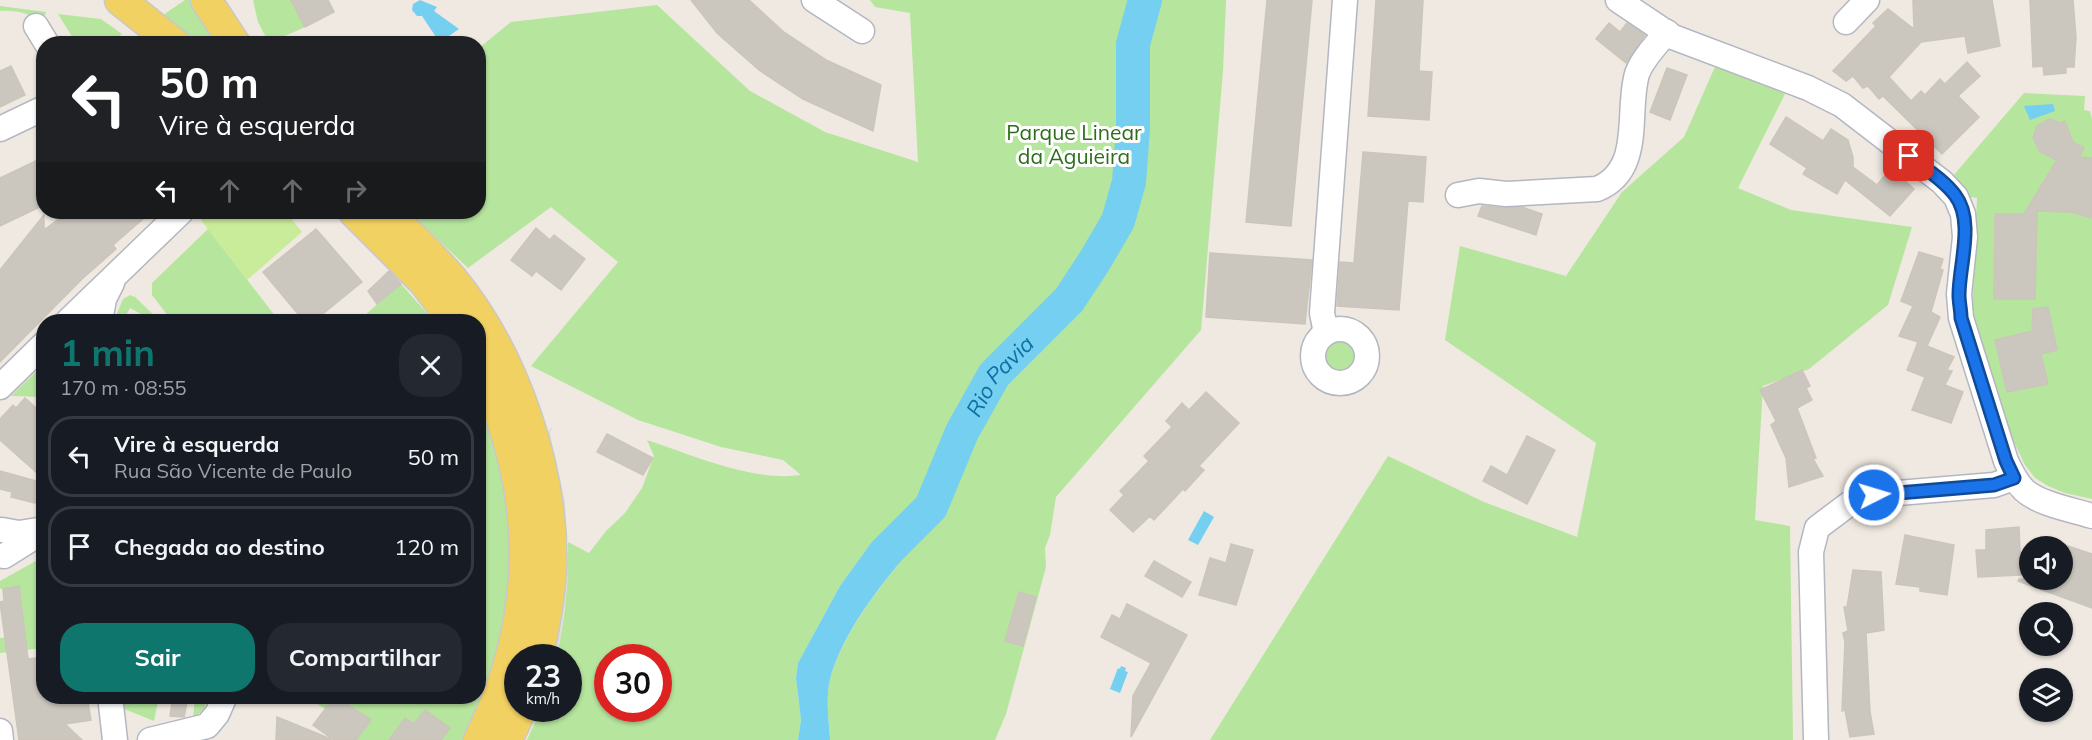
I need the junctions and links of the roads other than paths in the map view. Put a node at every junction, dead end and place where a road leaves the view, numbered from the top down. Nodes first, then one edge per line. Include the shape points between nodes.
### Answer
1 (121, 0) edge
2 (136, 0) edge
3 (206, 0) edge
4 (229, 0) edge
5 (814, 0) edge
6 (1345, 0) edge
7 (1618, 0) edge
8 (1867, 0) edge
9 (1846, 22) dead end
10 (862, 31) dead end
11 (1667, 32) junction
12 (165, 36) edge
13 (231, 36) edge
14 (234, 36) edge
15 (36, 112) edge
16 (0, 129) edge
17 (1458, 195) dead end
18 (175, 219) edge
19 (361, 219) edge
20 (394, 219) edge
21 (86, 314) edge
22 (449, 314) edge
23 (476, 314) edge
24 (486, 329) edge
25 (1326, 333) dead end
26 (36, 352) edge
27 (486, 379) edge
28 (0, 387) edge
29 (2014, 478) junction
30 (2092, 516) edge
31 (1, 530) edge
32 (36, 531) edge
33 (36, 535) edge
34 (2, 556) edge
35 (540, 644) edge
36 (111, 704) edge
37 (221, 704) edge
38 (239, 704) edge
39 (515, 722) edge
40 (207, 726) junction
41 (0, 731) edge
42 (1, 740) edge
43 (115, 740) edge
44 (150, 740) edge
45 (479, 740) edge
46 (507, 740) edge
47 (1816, 740) edge

1 - 2 main road
1 - 12 main road
3 - 13 main road
4 - 14 main road
5 - 10 street
6 - 25 street via 1322,313
7 - 11 street
8 - 9 street
11 - 17 street via 1638,72 1627,156 1609,184 1597,189 1506,194 1479,191
11 - 29 street via 1842,105 1956,196 1965,237 1959,294 1961,318
15 - 16 street
18 - 21 street via 116,276 104,299
19 - 22 main road via 424,282
20 - 23 main road via 452,280
24 - 35 main road via 522,402 544,486 551,572
26 - 28 street
27 - 45 main road via 509,440 524,509 526,545 515,640 508,669
29 - 30 street via 2025,491 2042,500
29 - 47 street via 1994,485 1874,495 1853,501 1817,528 1810,552
31 - 32 street
31 - 34 street via 10,541
33 - 34 street
36 - 43 street
37 - 40 street
38 - 40 street via 229,717
39 - 46 main road
40 - 44 street
41 - 42 street

